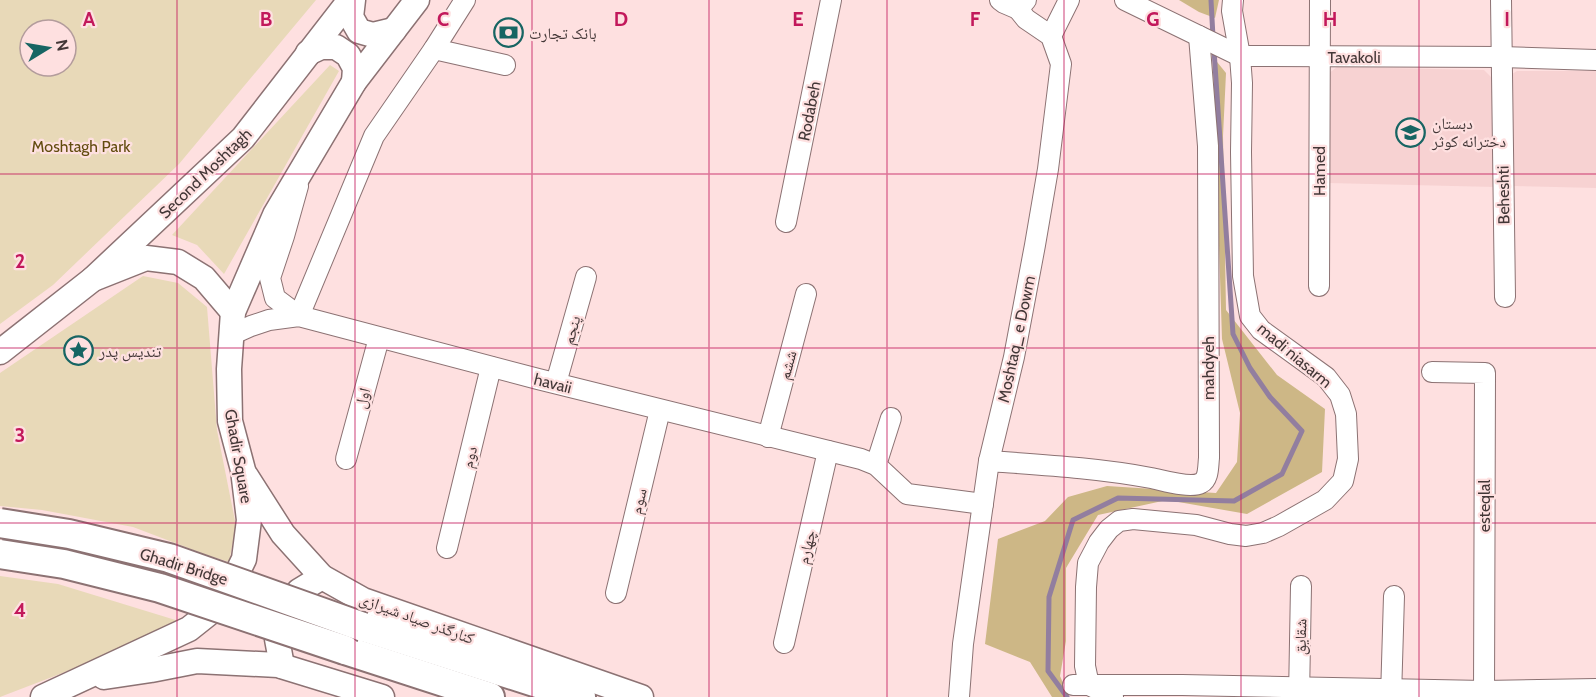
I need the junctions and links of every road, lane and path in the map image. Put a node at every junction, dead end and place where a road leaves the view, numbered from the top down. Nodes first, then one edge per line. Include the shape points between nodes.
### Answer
1 (352, 0) edge
2 (417, 0) edge
3 (465, 0) edge
4 (831, 0) edge
5 (1000, 0) edge
6 (1069, 0) edge
7 (1125, 0) edge
8 (1233, 0) edge
9 (1320, 0) edge
10 (1502, 0) edge
11 (1022, 4) edge
12 (394, 30) junction
13 (1051, 36) junction
14 (1199, 36) junction
15 (434, 49) junction
16 (308, 53) junction
17 (1240, 56) junction
18 (1318, 57) junction
19 (1501, 57) junction
20 (1596, 60) edge
21 (505, 65) dead end
22 (354, 82) junction
23 (304, 166) junction
24 (786, 222) dead end
25 (585, 277) dead end
26 (93, 279) junction
27 (1319, 286) dead end
28 (806, 294) dead end
29 (1505, 297) dead end
30 (299, 316) junction
31 (232, 324) junction
32 (379, 338) junction
33 (0, 352) edge
34 (491, 367) junction
35 (1432, 372) dead end
36 (556, 383) junction
37 (660, 410) junction
38 (891, 418) dead end
39 (768, 437) junction
40 (828, 451) junction
41 (346, 459) dead end
42 (990, 461) junction
43 (876, 465) junction
44 (243, 470) junction
45 (983, 504) junction
46 (0, 523) edge
47 (447, 548) dead end
48 (0, 554) edge
49 (322, 577) junction
50 (1301, 586) dead end
51 (616, 593) dead end
52 (1394, 596) dead end
53 (784, 644) dead end
54 (282, 666) junction
55 (1081, 685) junction
56 (69, 688) edge
57 (1596, 689) edge
58 (1299, 692) edge
59 (1391, 693) edge
60 (1484, 694) edge
61 (43, 697) edge
62 (382, 697) edge
63 (490, 697) edge
64 (581, 697) edge
65 (641, 697) edge
66 (959, 697) edge
67 (1113, 697) edge

1 - 12 main road via 351,17 359,31 373,35
1 - 16 main road, Second Moshtagh
2 - 12 main road
3 - 15 street
4 - 24 street, Rodabeh
5 - 11 street
6 - 13 street
7 - 14 street, Tavakoli
8 - 17 street, madi niasarm
9 - 18 street, Hamed
10 - 19 street, Beheshti
11 - 13 street via 1026,19
12 - 22 main road
13 - 42 street, Moshtaq_ e Dowm via 1061,63 1048,169 1014,357
14 - 17 street, Tavakoli
14 - 42 street, mahdyeh via 1208,146 1209,458 1205,480 1190,485 1060,466
15 - 21 street
15 - 30 street via 374,136
16 - 22 main road via 321,46 336,47 348,55 355,68
16 - 26 main road, Second Moshtagh via 243,138
17 - 18 street, Tavakoli
17 - 55 street, madi niasarm via 1243,276 1250,316 1262,330 1326,377 1340,395 1348,440 1343,481 1325,500 1263,533 1246,536 1196,525 1119,521 1099,542 1088,563
18 - 19 street, Tavakoli
18 - 27 street, Hamed
19 - 20 street, Tavakoli
19 - 29 street, Beheshti
22 - 23 main road
23 - 30 street via 270,278 275,298
23 - 31 main road via 275,215
25 - 36 street, پنجم
26 - 31 main road via 146,258 178,262 204,278
26 - 33 main road
28 - 39 street, ششم
30 - 31 street, havaii via 250,326
30 - 32 street, havaii
31 - 44 main road, Ghadir Square via 230,421
32 - 34 street, havaii
32 - 41 street, اول
34 - 36 street, havaii
34 - 47 street, دوم
35 - 60 street, esteqlal via 1485,373
36 - 37 street, havaii
37 - 39 street, havaii
37 - 51 street, سوم
38 - 43 street
39 - 40 street, havaii
40 - 43 street, havaii
40 - 53 street, چهارم
42 - 45 street, Moshtaq_ e Dowm
43 - 45 street, havaii via 907,494
44 - 49 main road, کنارگذر صیاد شیرازی via 283,534
44 - 56 main road, Ghadir Square via 249,520 244,559 223,602 189,628
45 - 66 street, Moshtaq_ e Dowm
46 - 64 highway, Ghadir Bridge, bridge via 69,534 169,558 363,627
48 - 63 highway, Ghadir Bridge, bridge via 64,564 159,588
49 - 54 main road via 299,591 283,613 277,639
49 - 65 main road, کنارگذر صیاد شیرازی via 363,600
50 - 58 street, شقایق
52 - 59 street
54 - 56 main road via 197,661
54 - 62 main road
55 - 58 street via 1182,685
55 - 67 street
56 - 61 main road, Ghadir Square
57 - 60 street
58 - 59 street
59 - 60 street

